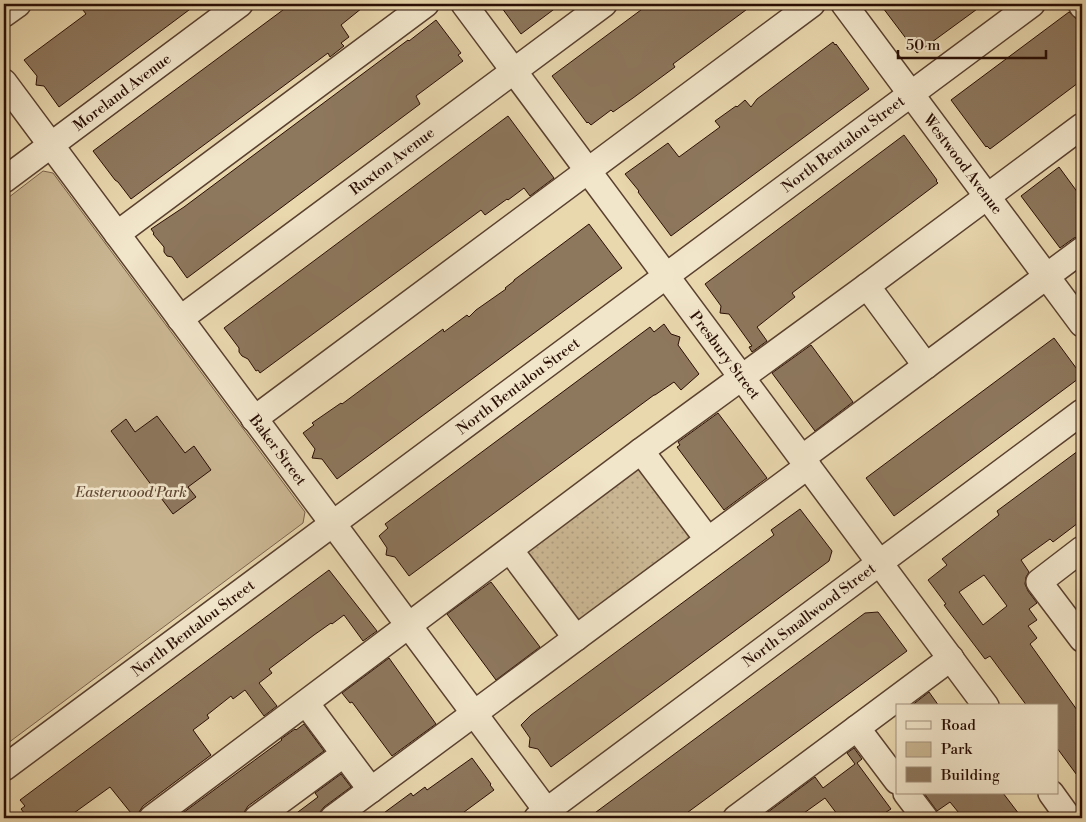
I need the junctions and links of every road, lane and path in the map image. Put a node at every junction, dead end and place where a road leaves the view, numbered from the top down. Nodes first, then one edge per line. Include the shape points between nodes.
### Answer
1 (18, 4) edge
2 (240, 4) edge
3 (426, 4) edge
4 (464, 4) edge
5 (604, 4) edge
6 (812, 4) edge
7 (844, 4) edge
8 (1032, 4) edge
9 (4, 14) edge
10 (514, 71) junction
11 (4, 82) edge
12 (911, 94) junction
13 (1082, 127) edge
14 (50, 145) junction
15 (588, 170) junction
16 (4, 180) edge
17 (988, 197) junction
18 (117, 234) junction
19 (1082, 250) edge
20 (666, 276) junction
21 (1047, 276) junction
22 (867, 286) junction
23 (180, 319) junction
24 (1082, 324) edge
25 (926, 366) junction
26 (742, 378) junction
27 (1082, 412) edge
28 (254, 419) junction
29 (641, 451) junction
30 (805, 462) junction
31 (333, 524) junction
32 (708, 540) junction
33 (1082, 549) edge
34 (510, 550) junction
35 (880, 563) junction
36 (408, 625) junction
37 (576, 638) junction
38 (1082, 640) edge
39 (951, 658) junction
40 (306, 704) junction
41 (985, 704) edge
42 (474, 714) junction
43 (857, 728) junction
44 (344, 754) junction
45 (4, 768) edge
46 (896, 780) edge
47 (371, 790) junction
48 (907, 794) edge
49 (1052, 794) edge
50 (545, 816) edge
51 (152, 818) edge
52 (257, 818) edge
53 (333, 818) edge
54 (736, 818) edge
55 (925, 818) edge
56 (1070, 818) edge

1 - 9 street
2 - 14 street, Moreland Avenue
3 - 18 street
4 - 10 street, Presbury Street
5 - 10 street, Ruxton Avenue
6 - 15 street
7 - 12 street, Westwood Avenue
8 - 12 street, North Bentalou Street
10 - 15 street, Presbury Street
10 - 23 street, Ruxton Avenue
11 - 14 street, Baker Street
12 - 17 street, Westwood Avenue
12 - 20 street, North Bentalou Street
13 - 17 street
14 - 16 street, Moreland Avenue
14 - 18 street, Baker Street
15 - 20 street, Presbury Street
15 - 28 street
17 - 21 street, Westwood Avenue
17 - 22 street
18 - 23 street, Baker Street
19 - 21 street
20 - 26 street, Presbury Street
20 - 31 street, North Bentalou Street
21 - 24 street, Westwood Avenue
21 - 25 street
22 - 25 street
22 - 26 street
23 - 28 street, Baker Street
25 - 30 street
26 - 29 street
26 - 30 street, Presbury Street
27 - 35 street, North Smallwood Street
28 - 31 street, Baker Street
29 - 32 street
29 - 34 street
30 - 32 street
30 - 35 street, Presbury Street
31 - 36 street, Baker Street
31 - 45 street, North Bentalou Street
32 - 37 street
33 - 38 street via 1039,582
34 - 36 street
34 - 37 street
35 - 39 street, Presbury Street
35 - 50 street, North Smallwood Street
36 - 40 street
36 - 42 street, Baker Street
37 - 42 street
39 - 41 street, Presbury Street
39 - 43 street
40 - 44 street
40 - 51 street
42 - 47 street
42 - 50 street, Baker Street
43 - 46 street
43 - 54 street
44 - 47 street
44 - 52 street
47 - 53 street
48 - 55 street
49 - 56 street

